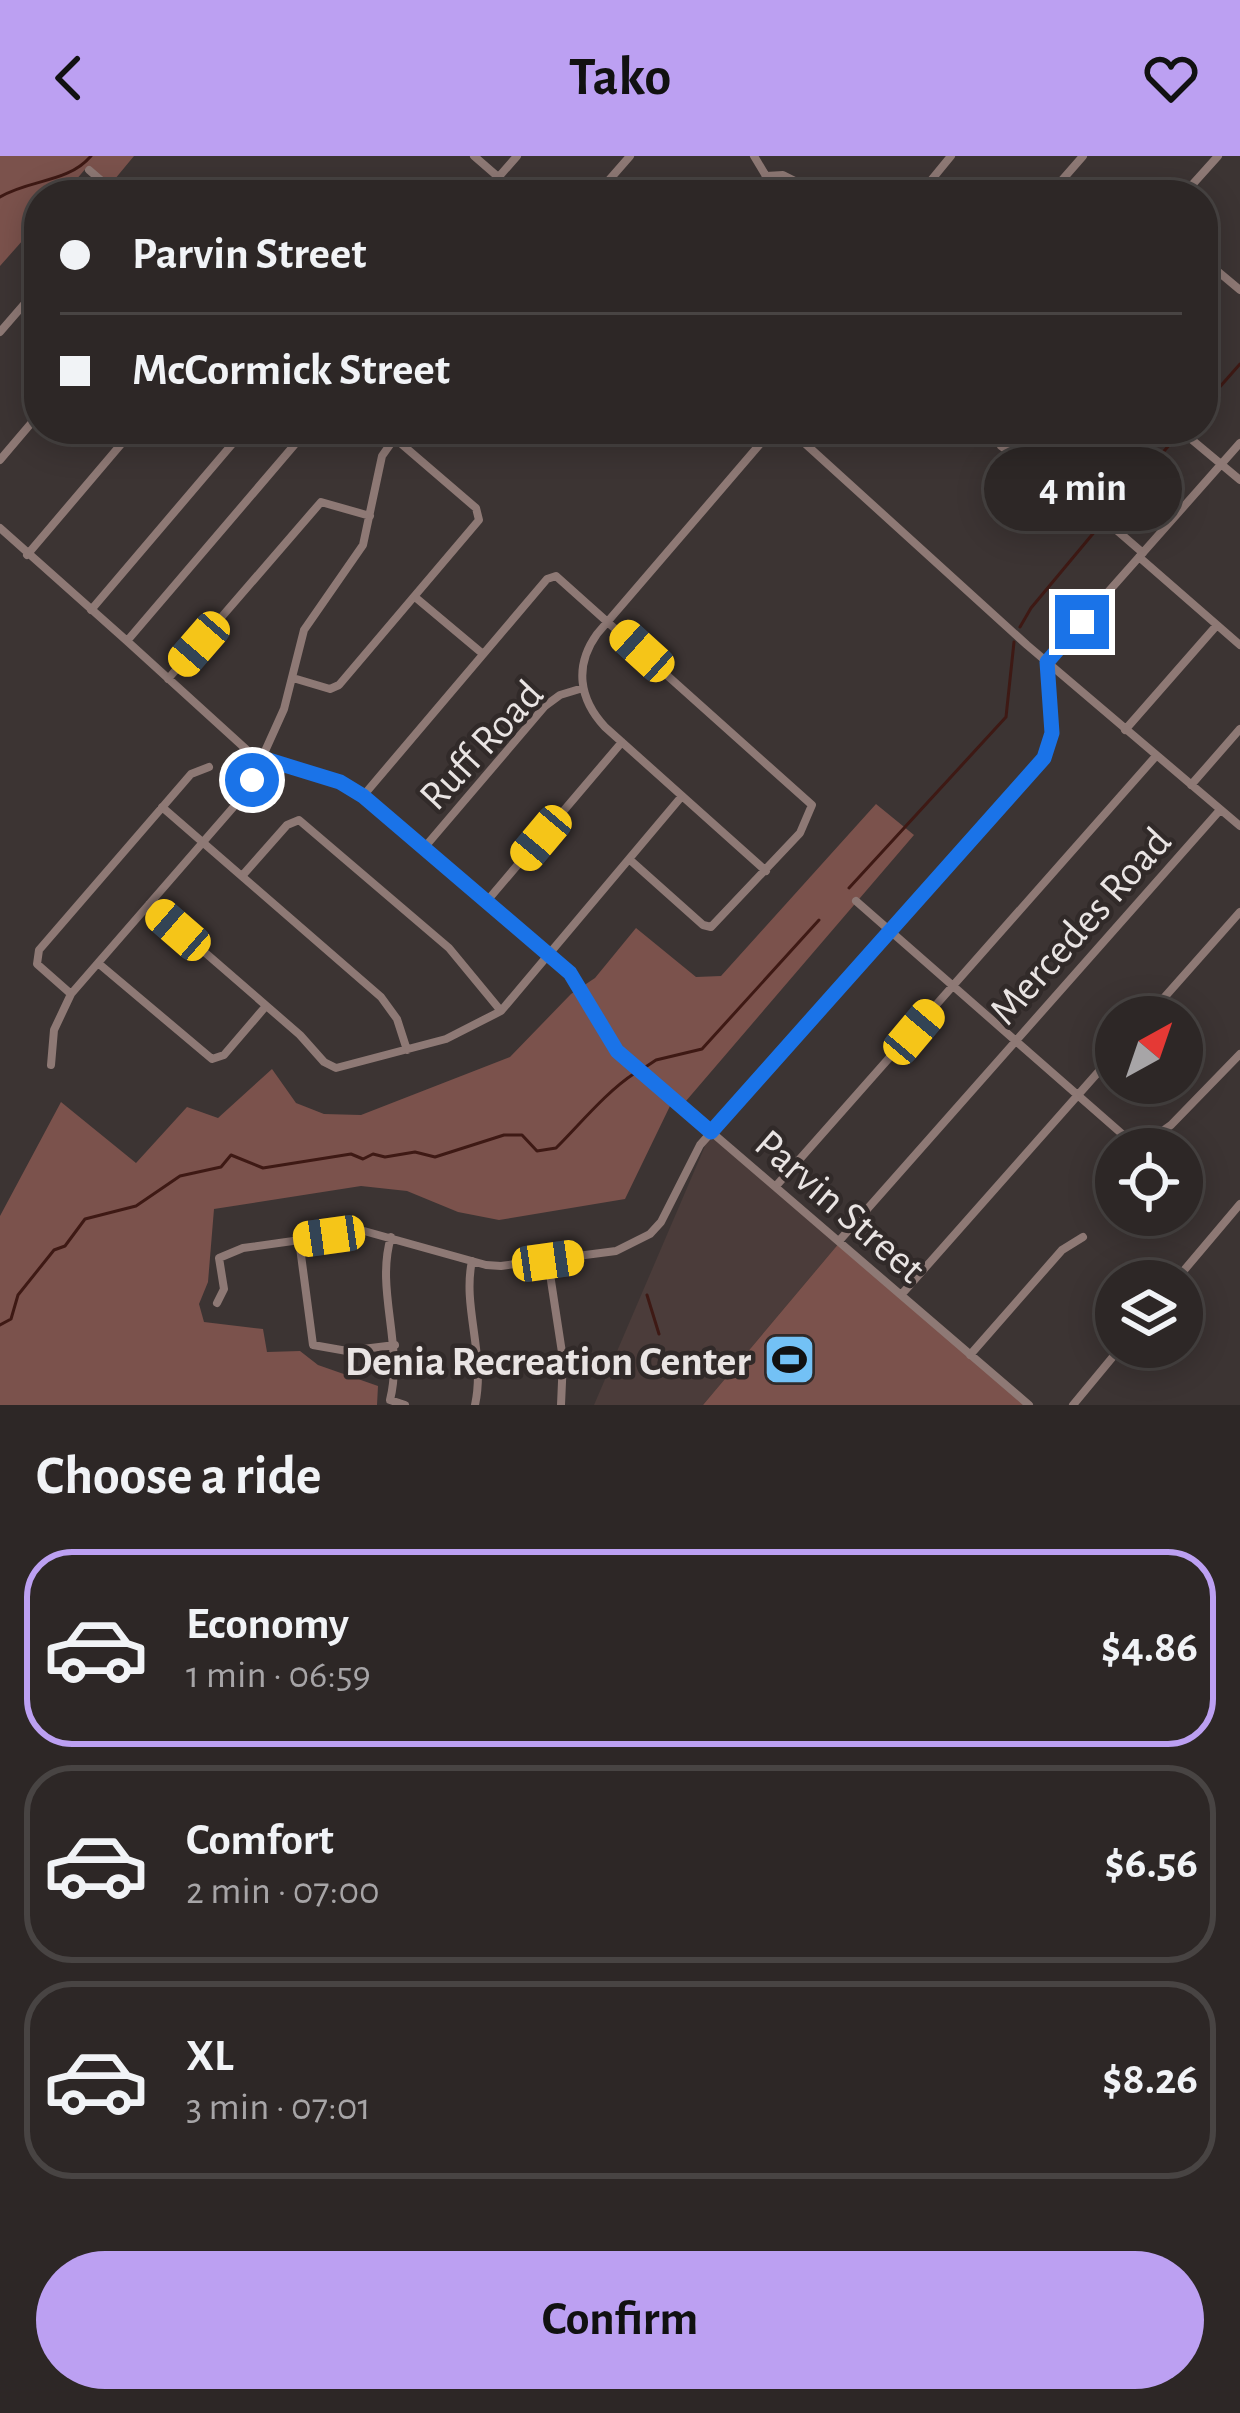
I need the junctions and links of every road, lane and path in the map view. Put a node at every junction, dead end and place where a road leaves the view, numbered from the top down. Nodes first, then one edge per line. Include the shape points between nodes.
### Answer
1 (474, 156) edge
2 (517, 156) edge
3 (630, 156) edge
4 (754, 156) edge
5 (951, 156) edge
6 (1082, 156) edge
7 (1218, 156) edge
8 (89, 170) dead end
9 (766, 176) junction
10 (497, 177) junction
11 (100, 180) edge
12 (495, 180) edge
13 (501, 180) edge
14 (609, 180) edge
15 (765, 180) edge
16 (793, 180) edge
17 (931, 180) edge
18 (1062, 180) edge
19 (1196, 180) edge
20 (24, 304) edge
21 (0, 332) edge
22 (24, 432) edge
23 (1240, 443) edge
24 (121, 444) edge
25 (232, 444) edge
26 (295, 444) edge
27 (390, 444) edge
28 (400, 444) edge
29 (760, 444) edge
30 (806, 444) edge
31 (1019, 444) edge
32 (1028, 444) edge
33 (1196, 444) edge
34 (1026, 450) junction
35 (0, 460) edge
36 (1221, 465) junction
37 (1240, 480) edge
38 (370, 516) junction
39 (0, 528) edge
40 (27, 555) junction
41 (1141, 555) junction
42 (415, 596) junction
43 (91, 610) junction
44 (609, 621) junction
45 (1217, 626) junction
46 (127, 641) junction
47 (1240, 645) edge
48 (483, 654) junction
49 (1047, 662) junction
50 (292, 678) junction
51 (168, 679) junction
52 (1072, 684) junction
53 (583, 688) junction
54 (1050, 693) junction
55 (1240, 729) edge
56 (1125, 730) junction
57 (622, 742) junction
58 (1156, 756) junction
59 (262, 758) junction
60 (208, 766) dead end
61 (1191, 785) junction
62 (363, 796) junction
63 (682, 796) junction
64 (162, 807) junction
65 (1220, 810) junction
66 (1240, 826) edge
67 (203, 843) junction
68 (424, 848) junction
69 (629, 859) junction
70 (766, 871) junction
71 (242, 876) junction
72 (487, 901) junction
73 (856, 901) dead end
74 (149, 904) junction
75 (1240, 912) edge
76 (890, 930) junction
77 (549, 953) junction
78 (98, 963) junction
79 (953, 985) junction
80 (71, 994) junction
81 (1166, 996) edge
82 (266, 1006) junction
83 (501, 1011) junction
84 (1016, 1040) junction
85 (407, 1050) junction
86 (1240, 1054) edge
87 (51, 1065) dead end
88 (1095, 1076) edge
89 (1078, 1095) junction
90 (1113, 1128) edge
91 (1168, 1128) edge
92 (711, 1132) junction
93 (776, 1186) junction
94 (1240, 1204) edge
95 (391, 1237) junction
96 (1083, 1237) dead end
97 (299, 1240) junction
98 (839, 1241) junction
99 (1193, 1260) edge
100 (472, 1261) junction
101 (548, 1261) junction
102 (901, 1295) junction
103 (217, 1303) dead end
104 (395, 1345) junction
105 (970, 1355) junction
106 (1103, 1368) edge
107 (405, 1405) edge
108 (476, 1405) edge
109 (561, 1405) edge
110 (1029, 1405) edge
111 (1072, 1405) edge

1 - 10 street
2 - 10 street
3 - 14 street
4 - 9 street
5 - 17 street
6 - 18 street
7 - 19 street
8 - 11 street
9 - 15 street
9 - 16 street
10 - 12 street
10 - 13 street
20 - 21 street
22 - 35 street
23 - 36 street
24 - 40 street
25 - 43 street
26 - 46 street
27 - 38 street
28 - 42 street via 480,515
29 - 44 street
30 - 49 street
31 - 34 street
32 - 34 street
33 - 36 street
34 - 41 street
36 - 37 street
36 - 41 street
38 - 50 street via 357,557 304,630
38 - 51 street via 319,504
39 - 40 street, Parvin Street
40 - 43 street, Parvin Street
41 - 45 street
41 - 49 street
42 - 48 street
42 - 50 street via 336,688
43 - 46 street, Parvin Street
44 - 48 street via 553,575
44 - 53 street via 586,650
44 - 70 street via 812,806
45 - 47 street
45 - 56 street
46 - 51 street, Parvin Street
48 - 62 street
49 - 52 street
49 - 54 street
50 - 59 street
51 - 59 street, Parvin Street
52 - 54 street
52 - 56 street
53 - 57 street via 592,712
53 - 68 street, Ruff Road via 545,706
54 - 76 street via 1044,758
55 - 61 street, Mercedes Road
56 - 58 street
57 - 63 street
57 - 72 street
58 - 61 street
58 - 79 street
59 - 62 street, Parvin Street
59 - 67 street
60 - 64 street
61 - 65 street
62 - 68 street, Parvin Street
63 - 69 street
63 - 70 street
64 - 67 street
64 - 80 street via 39,950 36,959
65 - 66 street
65 - 84 street, Mercedes Road
67 - 71 street
67 - 74 street
68 - 72 street, Parvin Street
69 - 70 street via 711,927
69 - 77 street
71 - 83 street via 295,820 449,948
71 - 85 street via 381,998
72 - 77 street, Parvin Street
73 - 76 street
74 - 78 street
74 - 82 street
75 - 81 street
76 - 79 street
76 - 92 street
77 - 83 street
77 - 92 street, Parvin Street via 617,1051
78 - 80 street
78 - 82 street via 216,1059
79 - 84 street
79 - 93 street
80 - 87 street via 54,1030
82 - 85 street via 336,1068
83 - 85 street
84 - 89 street
84 - 98 street, Mercedes Road
86 - 91 street
88 - 89 street
89 - 90 street
89 - 102 street
92 - 93 street, Parvin Street
92 - 101 street via 661,1222 642,1240
93 - 98 street, Parvin Street
94 - 99 street
95 - 97 street
95 - 100 street
95 - 104 street via 385,1261
96 - 105 street via 1062,1250
97 - 103 street via 219,1258 224,1288
97 - 104 street via 313,1345
98 - 102 street, Parvin Street
100 - 101 street
100 - 108 street
101 - 109 street via 563,1359
102 - 105 street, Parvin Street
104 - 107 street via 390,1400
105 - 110 street, Parvin Street
106 - 111 street

